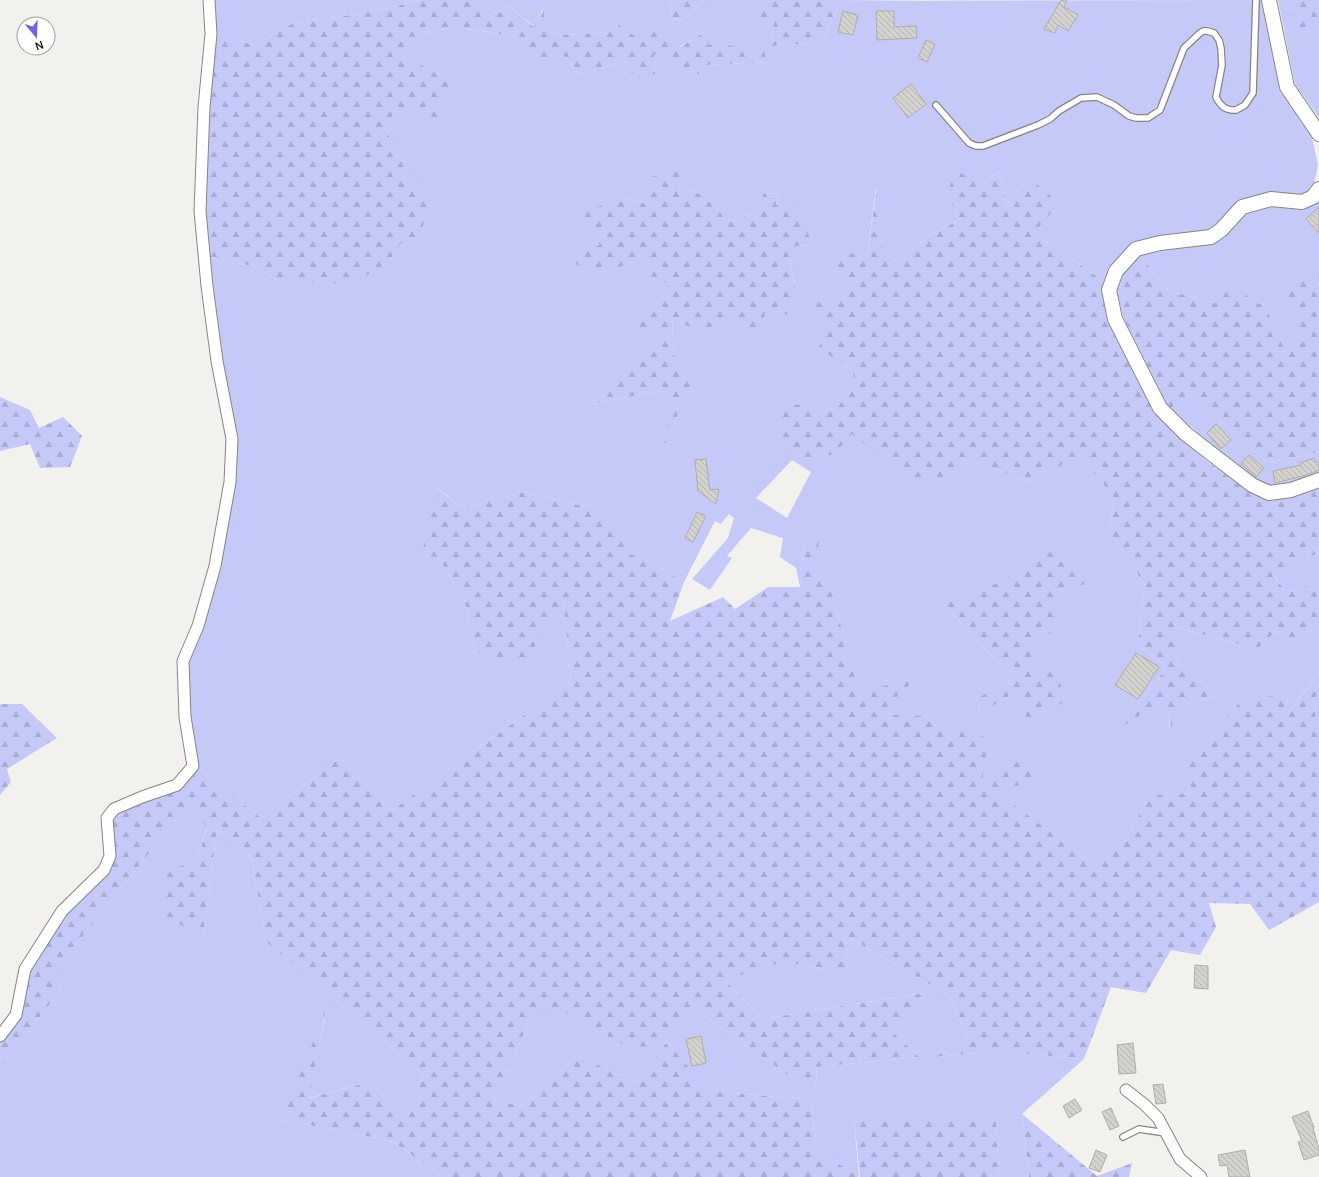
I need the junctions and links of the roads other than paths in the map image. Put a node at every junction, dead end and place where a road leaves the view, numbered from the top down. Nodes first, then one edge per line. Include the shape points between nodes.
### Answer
1 (209, 0) edge
2 (1256, 0) edge
3 (1269, 0) edge
4 (936, 105) dead end
5 (1319, 134) edge
6 (1319, 189) edge
7 (1319, 480) edge
8 (0, 1036) edge
9 (1126, 1090) dead end
10 (1166, 1133) junction
11 (1123, 1137) dead end
12 (1201, 1177) edge

1 - 8 street via 211,34 204,107 200,211 217,361 232,439 230,482 215,566 198,626 182,661 185,717 193,766 177,784 114,809 107,818 110,856 104,870 62,911 24,969 16,1015
2 - 4 lane via 1253,93 1245,105 1236,110 1224,108 1216,97 1222,65 1221,48 1217,36 1207,31 1200,33 1184,48 1160,110 1148,118 1128,116 1097,96 1081,98 1038,125 983,146 976,146 969,143
3 - 5 street via 1287,87
6 - 7 street via 1314,197 1302,202 1271,199 1242,207 1211,237 1160,243 1136,249 1116,270 1109,290 1115,319 1160,408 1186,434 1252,485 1269,493 1291,490
9 - 10 street via 1158,1118
10 - 11 lane via 1139,1129
10 - 12 street via 1180,1159

